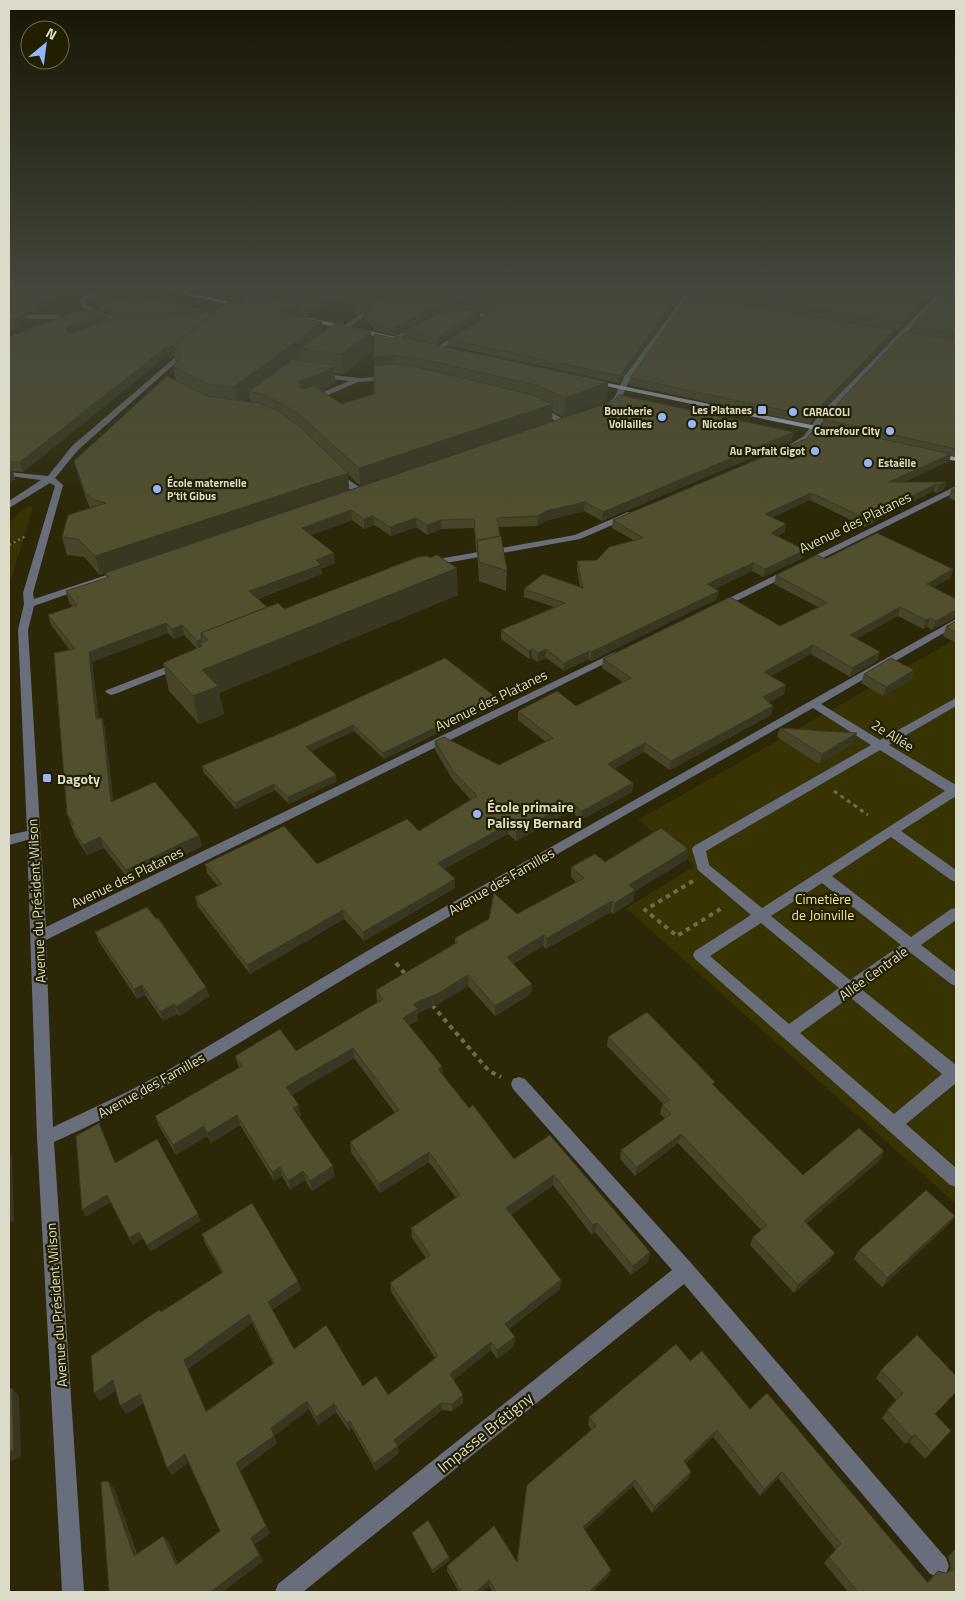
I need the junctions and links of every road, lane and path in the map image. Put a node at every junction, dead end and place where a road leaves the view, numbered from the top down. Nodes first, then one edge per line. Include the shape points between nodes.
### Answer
1 (170, 365) edge
2 (637, 365) edge
3 (873, 365) edge
4 (310, 374) edge
5 (400, 378) edge
6 (583, 379) edge
7 (360, 380) junction
8 (150, 382) junction
9 (163, 383) edge
10 (623, 388) junction
11 (306, 402) edge
12 (527, 406) edge
13 (600, 409) edge
14 (572, 418) edge
15 (562, 422) junction
16 (554, 424) edge
17 (814, 428) junction
18 (835, 432) edge
19 (794, 437) edge
20 (807, 438) junction
21 (782, 451) edge
22 (920, 451) edge
23 (956, 459) edge
24 (331, 467) edge
25 (9, 474) edge
26 (50, 479) junction
27 (956, 489) edge
28 (359, 491) edge
29 (9, 505) edge
30 (637, 511) edge
31 (129, 570) edge
32 (416, 572) edge
33 (29, 604) junction
34 (707, 611) edge
35 (956, 622) edge
36 (627, 650) edge
37 (185, 663) edge
38 (111, 692) dead end
39 (956, 701) edge
40 (814, 704) junction
41 (881, 745) junction
42 (819, 781) junction
43 (955, 791) edge
44 (868, 815) dead end
45 (892, 831) junction
46 (33, 834) junction
47 (9, 840) edge
48 (708, 872) junction
49 (822, 876) junction
50 (956, 877) edge
51 (739, 898) junction
52 (956, 913) edge
53 (761, 915) junction
54 (40, 937) junction
55 (912, 945) junction
56 (392, 959) dead end
57 (956, 980) edge
58 (411, 981) edge
59 (851, 989) junction
60 (431, 1004) edge
61 (789, 1032) junction
62 (955, 1074) edge
63 (518, 1084) joint
64 (894, 1124) junction
65 (45, 1138) junction
66 (956, 1179) edge
67 (685, 1271) junction
68 (938, 1566) dead end
69 (74, 1592) edge
70 (286, 1592) edge

1 - 8 street
2 - 10 street
3 - 17 street
4 - 7 street
5 - 7 street
6 - 10 main road
7 - 11 street
8 - 9 street
8 - 26 street via 75,448
10 - 13 street via 609,406
10 - 17 main road
12 - 15 street
14 - 15 street
15 - 16 street
17 - 18 main road
17 - 20 street
19 - 20 street
20 - 21 street
22 - 23 main road
24 - 28 street via 342,480
25 - 26 street
26 - 29 street
26 - 33 street, Avenue du Président Wilson via 59,484 28,593
27 - 34 street, Avenue des Platanes
30 - 32 street via 577,537 444,561
31 - 33 street
33 - 46 street, Avenue du Président Wilson via 23,630
35 - 40 street, Avenue des Familles
36 - 54 street, Avenue des Platanes
37 - 38 street
39 - 41 street
40 - 41 street, 2e Allée
40 - 65 street, Avenue des Familles via 383,948 134,1097
41 - 42 street
41 - 43 street, 2e Allée
42 - 44 path
42 - 48 street via 699,849 703,867
43 - 45 street
45 - 49 street
45 - 50 street
46 - 47 street
46 - 54 street, Avenue du Président Wilson
48 - 51 street
48 - 51 path via 645,910 677,936
49 - 53 street
49 - 55 street
51 - 53 street
52 - 55 street, Allée Centrale
53 - 59 street
53 - 61 street via 700,955
54 - 65 street, Avenue du Président Wilson
55 - 57 street
55 - 59 street, Allée Centrale
56 - 58 path
59 - 61 street, Allée Centrale
59 - 62 street
60 - 63 path via 489,1072
61 - 64 street
62 - 64 street
63 - 67 street
64 - 66 street
65 - 69 street, Avenue du Président Wilson
67 - 68 street
67 - 70 street, Impasse Brétigny

